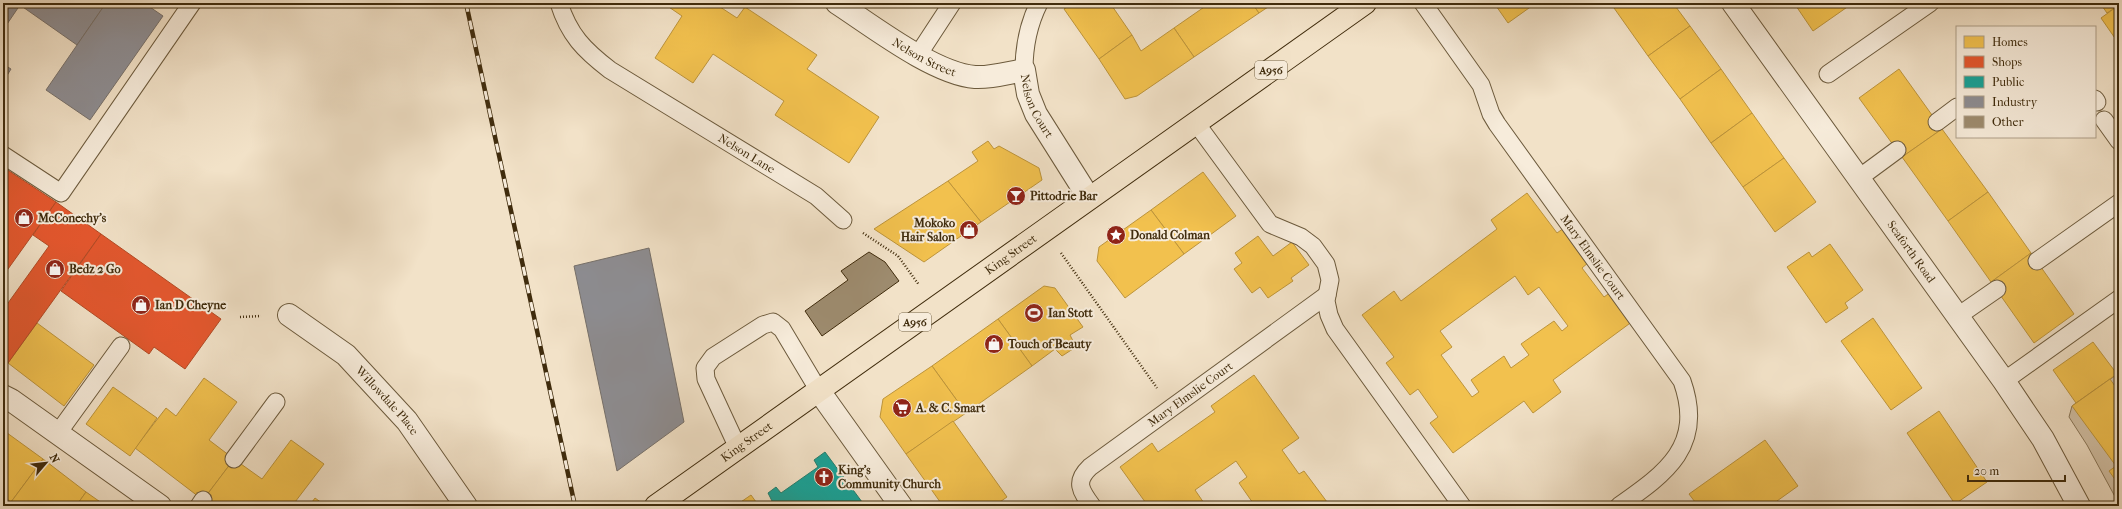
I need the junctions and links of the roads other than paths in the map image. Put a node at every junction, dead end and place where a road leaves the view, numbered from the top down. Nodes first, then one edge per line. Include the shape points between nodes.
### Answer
1 (192, 3) edge
2 (560, 3) edge
3 (837, 3) edge
4 (952, 3) edge
5 (1040, 3) edge
6 (1365, 3) edge
7 (1423, 3) edge
8 (1733, 3) edge
9 (1930, 3) edge
10 (918, 55) junction
11 (1024, 70) junction
12 (1828, 74) dead end
13 (1956, 108) edge
14 (2104, 120) dead end
15 (1937, 122) dead end
16 (1196, 123) junction
17 (2119, 141) edge
18 (1897, 150) dead end
19 (3, 155) edge
20 (1858, 178) junction
21 (1089, 198) junction
22 (2119, 203) edge
23 (843, 220) road end
24 (2037, 261) dead end
25 (1996, 289) dead end
26 (1327, 295) junction
27 (2119, 299) edge
28 (289, 315) dead end
29 (1958, 316) junction
30 (121, 346) dead end
31 (2004, 381) junction
32 (819, 391) junction
33 (3, 396) edge
34 (276, 402) dead end
35 (58, 433) junction
36 (738, 448) junction
37 (234, 459) dead end
38 (160, 506) edge
39 (466, 506) edge
40 (656, 506) edge
41 (900, 506) edge
42 (1092, 506) edge
43 (1462, 506) edge
44 (1619, 506) edge
45 (2079, 506) edge

1 - 19 lane via 60,193
2 - 23 lane, Nelson Lane via 565,21 575,38 605,66 816,196
3 - 10 street, Nelson Street
4 - 10 lane
5 - 11 lane, Nelson Court via 1028,29
6 - 16 main road, King Street / A956
7 - 44 lane, Mary Elmslie Court via 1482,85 1497,124 1682,381 1689,412 1688,429 1678,455 1662,474
8 - 20 street, Seaforth Road
9 - 12 lane
10 - 11 street, Nelson Street via 945,69 973,77
11 - 21 street, Nelson Court via 1028,94 1036,114
13 - 15 lane
14 - 17 lane
16 - 21 main road, King Street / A956
16 - 26 lane via 1270,224 1301,237 1313,246 1326,264 1330,280
18 - 20 lane
20 - 29 street, Seaforth Road
21 - 32 main road, King Street / A956
22 - 24 lane
25 - 29 lane
26 - 42 lane, Mary Elmslie Court via 1085,472 1081,476 1081,487
26 - 43 lane via 1329,315 1335,329
27 - 31 lane
28 - 39 street, Willowdale Place via 351,360 407,422
29 - 31 street, Seaforth Road
30 - 35 lane
31 - 45 street, Seaforth Road via 2042,439
32 - 36 main road, King Street / A956
32 - 36 lane via 782,329 772,322 763,325 713,357 705,368 706,379
32 - 41 street
33 - 35 street
34 - 37 lane
35 - 38 street
36 - 40 main road, King Street / A956

